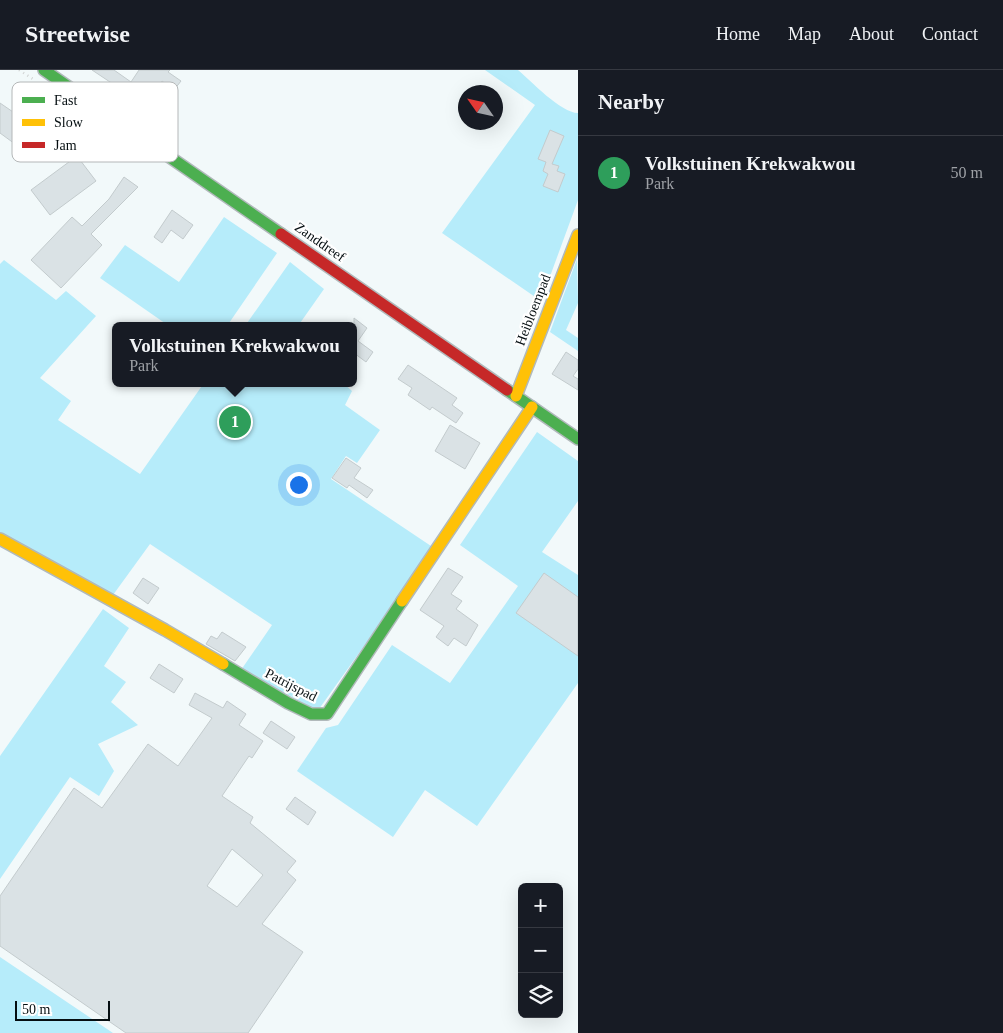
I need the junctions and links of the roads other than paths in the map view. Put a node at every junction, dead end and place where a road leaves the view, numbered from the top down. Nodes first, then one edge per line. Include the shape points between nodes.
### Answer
1 (44, 70) edge
2 (61, 82) edge
3 (177, 162) edge
4 (578, 235) edge
5 (516, 396) junction
6 (532, 407) junction
7 (578, 439) edge
8 (0, 539) edge

1 - 2 street, Zanddreef
3 - 5 street, Zanddreef
4 - 5 street, Heibloempad
5 - 6 street, Zanddreef
6 - 7 street, Zanddreef
6 - 8 street, Patrijspad via 327,714 311,714 288,703 165,630

